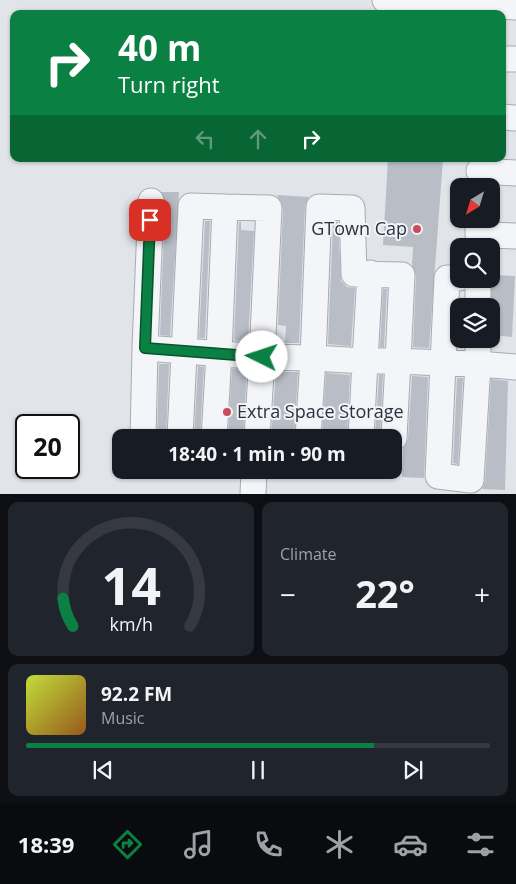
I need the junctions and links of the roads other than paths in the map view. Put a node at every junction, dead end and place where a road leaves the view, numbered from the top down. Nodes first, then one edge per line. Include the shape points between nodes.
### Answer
1 (385, 0) edge
2 (412, 1) edge
3 (516, 7) edge
4 (479, 172) edge
5 (516, 173) edge
6 (151, 201) dead end
7 (225, 207) junction
8 (478, 228) edge
9 (516, 236) edge
10 (370, 273) junction
11 (450, 278) edge
12 (145, 348) junction
13 (478, 348) edge
14 (184, 352) junction
15 (220, 354) junction
16 (262, 357) junction
17 (313, 358) junction
18 (365, 361) junction
19 (398, 361) junction
20 (443, 363) junction
21 (478, 364) junction
22 (516, 367) edge
23 (142, 429) edge
24 (180, 429) edge
25 (215, 429) edge
26 (258, 429) edge
27 (309, 429) edge
28 (362, 429) edge
29 (394, 429) edge
30 (254, 479) edge
31 (253, 494) edge

1 - 2 street
2 - 3 street
4 - 5 street
6 - 12 street
7 - 14 street via 191,206
7 - 15 street
7 - 16 street via 269,208
8 - 9 street via 478,235
10 - 17 street via 354,274 352,208 319,207
10 - 18 street
10 - 19 street via 402,275
11 - 20 street
12 - 14 street
12 - 23 street
13 - 21 street
14 - 15 street
14 - 24 street
15 - 16 street
15 - 25 street
16 - 17 street
16 - 26 street
17 - 18 street
17 - 27 street
18 - 19 street
18 - 28 street
19 - 20 street
19 - 29 street
20 - 21 street
20 - 21 street via 438,476 471,480
21 - 22 street
30 - 31 street

